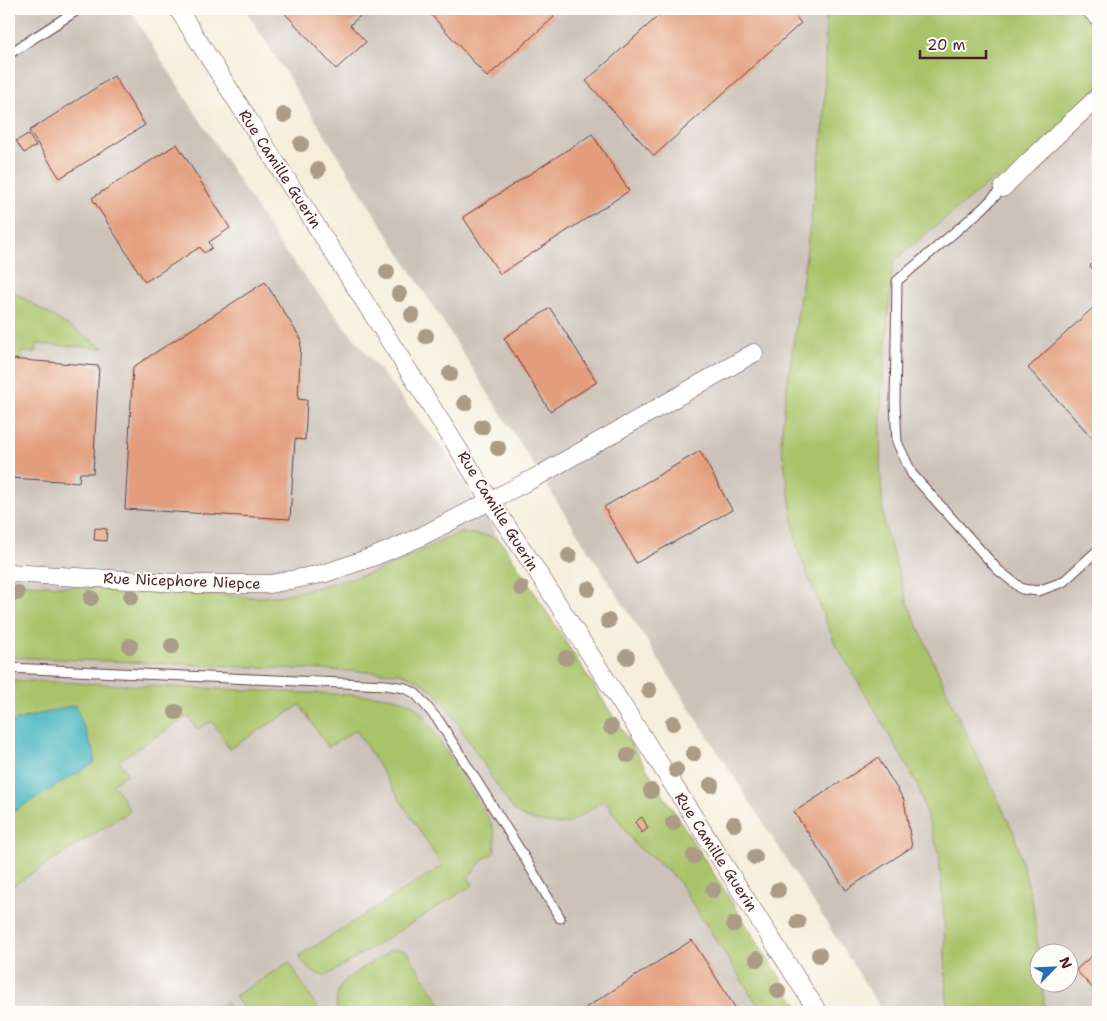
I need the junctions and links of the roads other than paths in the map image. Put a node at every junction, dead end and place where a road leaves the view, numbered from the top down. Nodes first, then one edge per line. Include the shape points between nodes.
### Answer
1 (79, 9) edge
2 (178, 9) edge
3 (1090, 9) edge
4 (1098, 17) edge
5 (9, 54) edge
6 (1098, 97) edge
7 (1003, 188) joint
8 (754, 354) dead end
9 (490, 500) junction
10 (1098, 550) edge
11 (9, 573) edge
12 (9, 668) edge
13 (560, 918) dead end
14 (818, 1012) edge

1 - 5 lane
2 - 9 street, Rue Camille Guerin
3 - 4 street
6 - 7 street
7 - 10 lane via 897,281 896,442 912,474 998,570 1022,589 1038,591 1062,582
8 - 9 street, Rue Nicephore Niepce
9 - 11 street, Rue Nicephore Niepce via 378,555 326,573 270,584 195,584
9 - 14 street, Rue Camille Guerin
12 - 13 lane via 404,688 416,694 439,721

